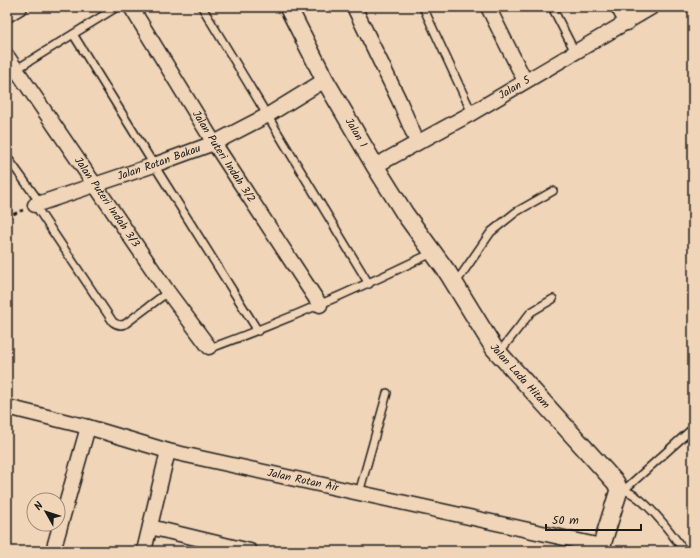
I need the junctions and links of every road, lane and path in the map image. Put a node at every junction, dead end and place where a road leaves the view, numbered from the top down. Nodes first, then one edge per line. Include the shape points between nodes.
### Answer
1 (117, 7) edge
2 (131, 7) edge
3 (202, 7) edge
4 (288, 7) edge
5 (354, 7) edge
6 (423, 7) edge
7 (488, 7) edge
8 (552, 7) edge
9 (618, 7) edge
10 (652, 7) edge
11 (626, 23) junction
12 (74, 34) junction
13 (576, 52) junction
14 (7, 56) edge
15 (11, 72) edge
16 (325, 80) junction
17 (525, 81) junction
18 (472, 113) junction
19 (268, 115) junction
20 (417, 142) junction
21 (214, 143) junction
22 (7, 157) edge
23 (154, 165) junction
24 (375, 166) junction
25 (95, 184) junction
26 (553, 191) dead end
27 (38, 204) junction
28 (7, 217) edge
29 (432, 253) junction
30 (369, 284) junction
31 (455, 284) junction
32 (168, 292) junction
33 (553, 299) dead end
34 (320, 305) junction
35 (258, 331) junction
36 (208, 347) joint
37 (498, 354) junction
38 (387, 393) dead end
39 (7, 407) edge
40 (88, 427) junction
41 (693, 428) edge
42 (168, 451) junction
43 (621, 490) junction
44 (359, 493) junction
45 (150, 527) junction
46 (601, 549) edge
47 (53, 551) edge
48 (144, 551) edge
49 (250, 551) edge
50 (684, 551) edge

1 - 12 lane
2 - 21 street, Jalan Puteri Indah 3/2
3 - 19 lane
4 - 16 street, Jalan 1
5 - 20 street
6 - 18 lane
7 - 17 street
8 - 13 lane
9 - 11 street
10 - 11 street, Jalan 5
11 - 13 street, Jalan 5
12 - 15 lane
12 - 23 lane
13 - 17 street, Jalan 5
14 - 15 street, Jalan Puteri Indah 3/3
15 - 25 street, Jalan Puteri Indah 3/3
16 - 19 street, Jalan Rotan Bakau
16 - 24 street, Jalan 1
17 - 18 street, Jalan 5
18 - 20 street, Jalan 5
19 - 21 street, Jalan Rotan Bakau
19 - 30 lane
20 - 24 street, Jalan 5
21 - 23 street, Jalan Rotan Bakau
21 - 34 street, Jalan Puteri Indah 3/2
22 - 27 lane
23 - 25 street, Jalan Rotan Bakau
23 - 35 lane
24 - 29 street, Jalan 1
25 - 27 street, Jalan Rotan Bakau
25 - 32 street, Jalan Puteri Indah 3/3
26 - 31 lane via 516,212 492,232
27 - 28 path
27 - 32 lane via 117,325 125,324
29 - 30 lane
29 - 31 street, Jalan Lada Hitam
30 - 34 lane
31 - 37 street, Jalan Lada Hitam
32 - 36 street, Jalan Puteri Indah 3/3
33 - 37 lane via 531,312
34 - 35 lane
35 - 36 lane
37 - 43 street, Jalan Lada Hitam via 605,469
38 - 44 lane
39 - 40 street, Jalan Rotan Air
40 - 42 street, Jalan Rotan Air
40 - 47 street
41 - 43 lane
42 - 44 street, Jalan Rotan Air
42 - 45 street
43 - 46 street
43 - 50 lane via 639,499 668,529
44 - 46 street, Jalan Rotan Air
45 - 48 street
45 - 49 street

